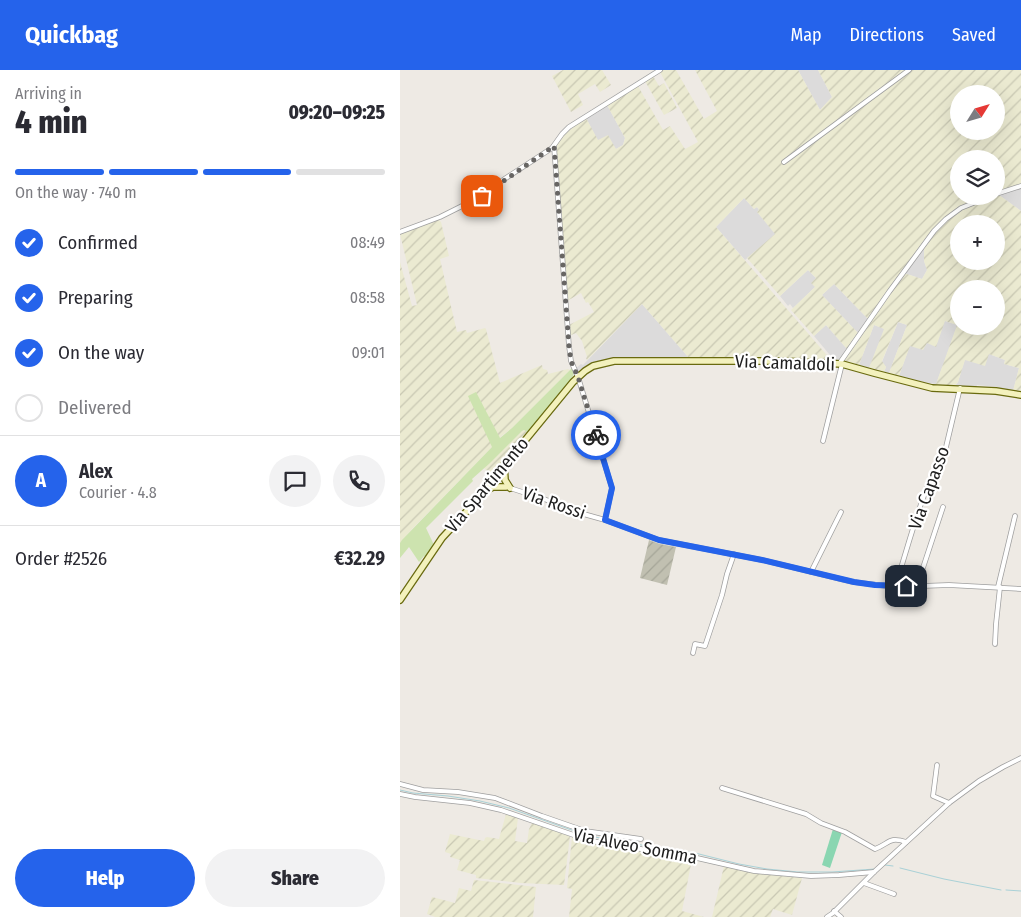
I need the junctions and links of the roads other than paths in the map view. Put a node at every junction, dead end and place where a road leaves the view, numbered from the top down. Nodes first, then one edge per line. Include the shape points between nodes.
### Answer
1 (660, 70) edge
2 (909, 70) edge
3 (553, 147) junction
4 (784, 162) dead end
5 (1021, 186) edge
6 (1005, 191) edge
7 (969, 205) edge
8 (400, 232) edge
9 (840, 364) junction
10 (579, 376) junction
11 (960, 388) junction
12 (1021, 395) edge
13 (823, 441) dead end
14 (504, 465) junction
15 (491, 482) junction
16 (508, 487) junction
17 (482, 492) junction
18 (943, 507) dead end
19 (841, 512) dead end
20 (1015, 516) dead end
21 (605, 520) junction
22 (734, 554) junction
23 (811, 572) junction
24 (917, 586) junction
25 (895, 587) junction
26 (999, 587) junction
27 (1021, 589) edge
28 (400, 600) edge
29 (995, 644) dead end
30 (693, 652) dead end
31 (1021, 758) edge
32 (937, 764) dead end
33 (400, 784) edge
34 (722, 788) dead end
35 (400, 794) edge
36 (949, 803) junction
37 (641, 839) dead end
38 (906, 842) junction
39 (874, 872) junction
40 (864, 883) junction
41 (894, 894) dead end
42 (834, 911) junction
43 (827, 917) edge
44 (840, 917) edge

1 - 3 street via 570,127
2 - 4 street
3 - 8 street via 476,199
3 - 10 street via 569,346 571,361
5 - 6 street
7 - 9 street via 934,231
9 - 10 street, Via Camaldoli via 614,361 593,366
9 - 11 street, Via Camaldoli via 932,388
9 - 13 street
10 - 14 street, Via Spartimento
10 - 21 street via 612,488
11 - 12 street, Via Camaldoli
11 - 25 street, Via Capasso via 946,447 930,480
14 - 15 street, Via Spartimento
14 - 16 street via 504,480
15 - 16 street, Via Rossi
15 - 17 street, Via Spartimento
16 - 17 street via 493,487
16 - 21 street, Via Rossi
17 - 28 street, Via Spartimento via 442,538
18 - 24 street
19 - 23 street
20 - 26 street
21 - 22 street, Via Rossi via 659,540
22 - 23 street, Via Rossi
22 - 30 street via 705,646 696,644
23 - 25 street, Via Rossi
24 - 25 street, Via Rossi
24 - 26 street, Via Rossi
26 - 27 street, Via Rossi
26 - 29 street
31 - 36 street via 979,781
32 - 36 street via 934,796
33 - 37 street via 423,790 495,798 585,831
34 - 38 street via 806,814 875,849 893,839
35 - 39 street, Via Alveo Somma via 479,805 591,841 754,871 811,876
36 - 38 street
38 - 39 street
39 - 40 street
40 - 41 street
40 - 42 street
42 - 43 street
42 - 44 street

